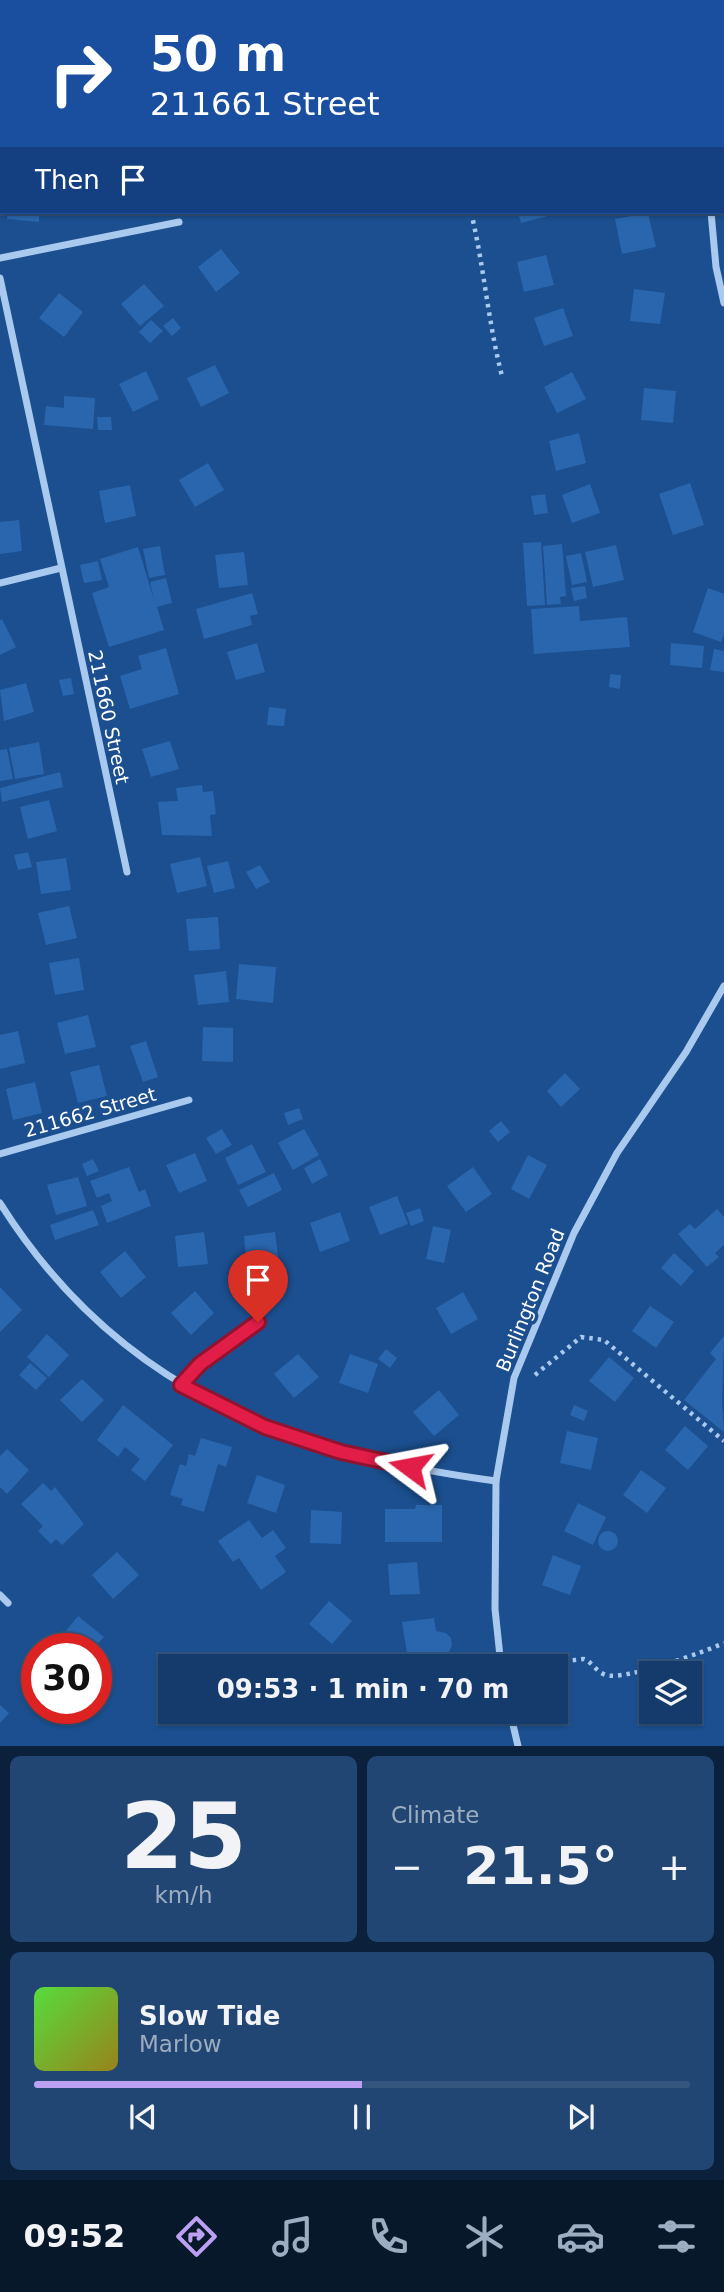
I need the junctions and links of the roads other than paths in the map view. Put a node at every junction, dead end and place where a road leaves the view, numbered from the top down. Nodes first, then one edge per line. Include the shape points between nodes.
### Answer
1 (711, 214) edge
2 (179, 222) dead end
3 (0, 258) edge
4 (0, 278) edge
5 (724, 303) edge
6 (61, 568) junction
7 (0, 583) edge
8 (127, 872) dead end
9 (724, 986) edge
10 (189, 1100) dead end
11 (0, 1154) edge
12 (0, 1203) edge
13 (258, 1322) dead end
14 (181, 1385) junction
15 (496, 1481) junction
16 (0, 1595) edge
17 (8, 1603) dead end
18 (501, 1654) edge
19 (512, 1724) edge
20 (517, 1746) edge

1 - 5 street
2 - 3 street
4 - 6 street, 211660 Street
6 - 7 street
6 - 8 street, 211660 Street
9 - 15 street, Burlington Road via 692,1043 617,1153 573,1233 514,1378
10 - 11 street, 211662 Street
12 - 14 street via 80,1307 123,1345
13 - 14 lane via 200,1364
14 - 15 street via 265,1427 341,1452 432,1473
15 - 18 street, Burlington Road via 495,1609
16 - 17 street
19 - 20 street

